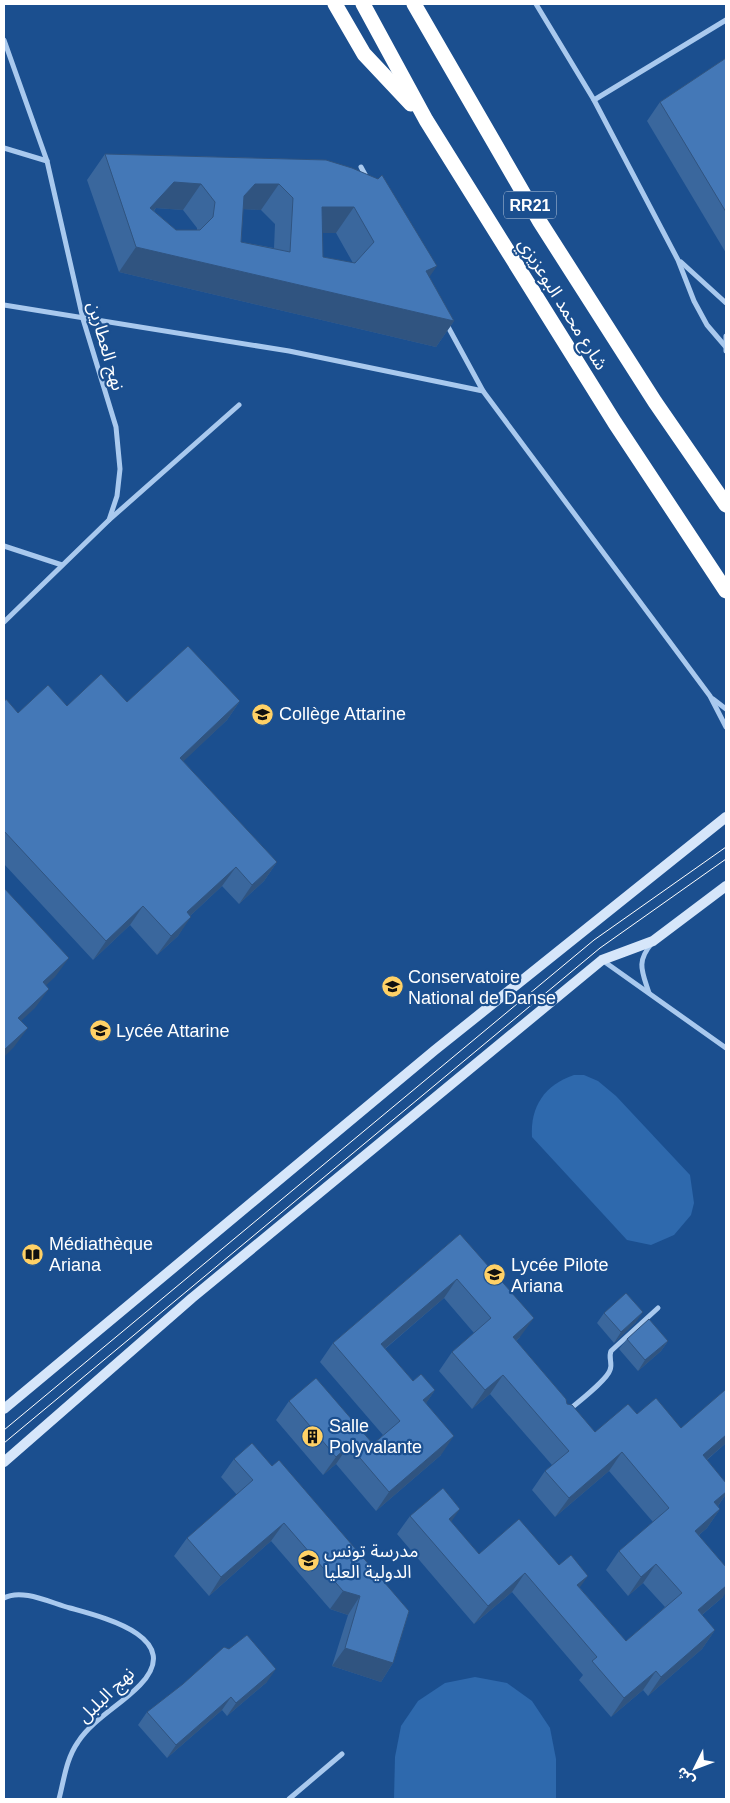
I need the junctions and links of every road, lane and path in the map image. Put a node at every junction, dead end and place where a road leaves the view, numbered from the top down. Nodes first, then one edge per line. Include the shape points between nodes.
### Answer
1 (335, 4) edge
2 (363, 4) edge
3 (414, 4) edge
4 (536, 4) edge
5 (726, 20) edge
6 (4, 40) edge
7 (594, 100) junction
8 (426, 120) junction
9 (4, 148) edge
10 (47, 161) junction
11 (362, 167) dead end
12 (371, 184) edge
13 (678, 260) junction
14 (726, 303) edge
15 (4, 305) edge
16 (441, 313) edge
17 (83, 319) junction
18 (726, 336) edge
19 (726, 348) edge
20 (483, 391) junction
21 (239, 405) dead end
22 (726, 505) edge
23 (109, 520) junction
24 (4, 546) edge
25 (62, 565) junction
26 (726, 591) edge
27 (4, 622) edge
28 (710, 696) junction
29 (726, 709) edge
30 (726, 728) edge
31 (726, 817) edge
32 (726, 887) edge
33 (653, 941) junction
34 (602, 960) junction
35 (649, 993) junction
36 (726, 1048) edge
37 (658, 1308) dead end
38 (4, 1409) edge
39 (564, 1414) edge
40 (4, 1462) edge
41 (4, 1598) edge
42 (342, 1754) dead end
43 (59, 1799) edge
44 (289, 1799) edge

1 - 8 highway via 364,54
2 - 8 highway, شارع محمد البوعزيزي / RR21
3 - 22 highway, شارع محمد البوعزيزي / RR21 via 540,222 655,402
4 - 7 street
5 - 7 street
6 - 10 street, نهج العطارين
7 - 13 street
8 - 26 highway, شارع محمد البوعزيزي / RR21 via 615,424
9 - 10 street
10 - 17 street, نهج العطارين
11 - 12 street
13 - 14 street
13 - 19 street via 694,301
15 - 17 street
16 - 20 street
17 - 20 street via 289,351
17 - 23 street, نهج العطارين via 116,427 120,469 118,496
18 - 19 street
20 - 28 street
21 - 23 street
23 - 25 street, نهج العطارين
24 - 25 street
25 - 27 street, نهج العطارين
28 - 29 street
28 - 30 street
31 - 38 street via 435,1050
32 - 33 street
33 - 34 street
33 - 35 street via 642,955 641,970
34 - 35 street
34 - 40 street via 192,1298
35 - 36 street
37 - 39 street via 611,1350 610,1373
41 - 43 street, نهج البلبل via 21,1595 105,1618 132,1630 145,1640 152,1652 153,1662 141,1685 79,1740 70,1755
42 - 44 street

